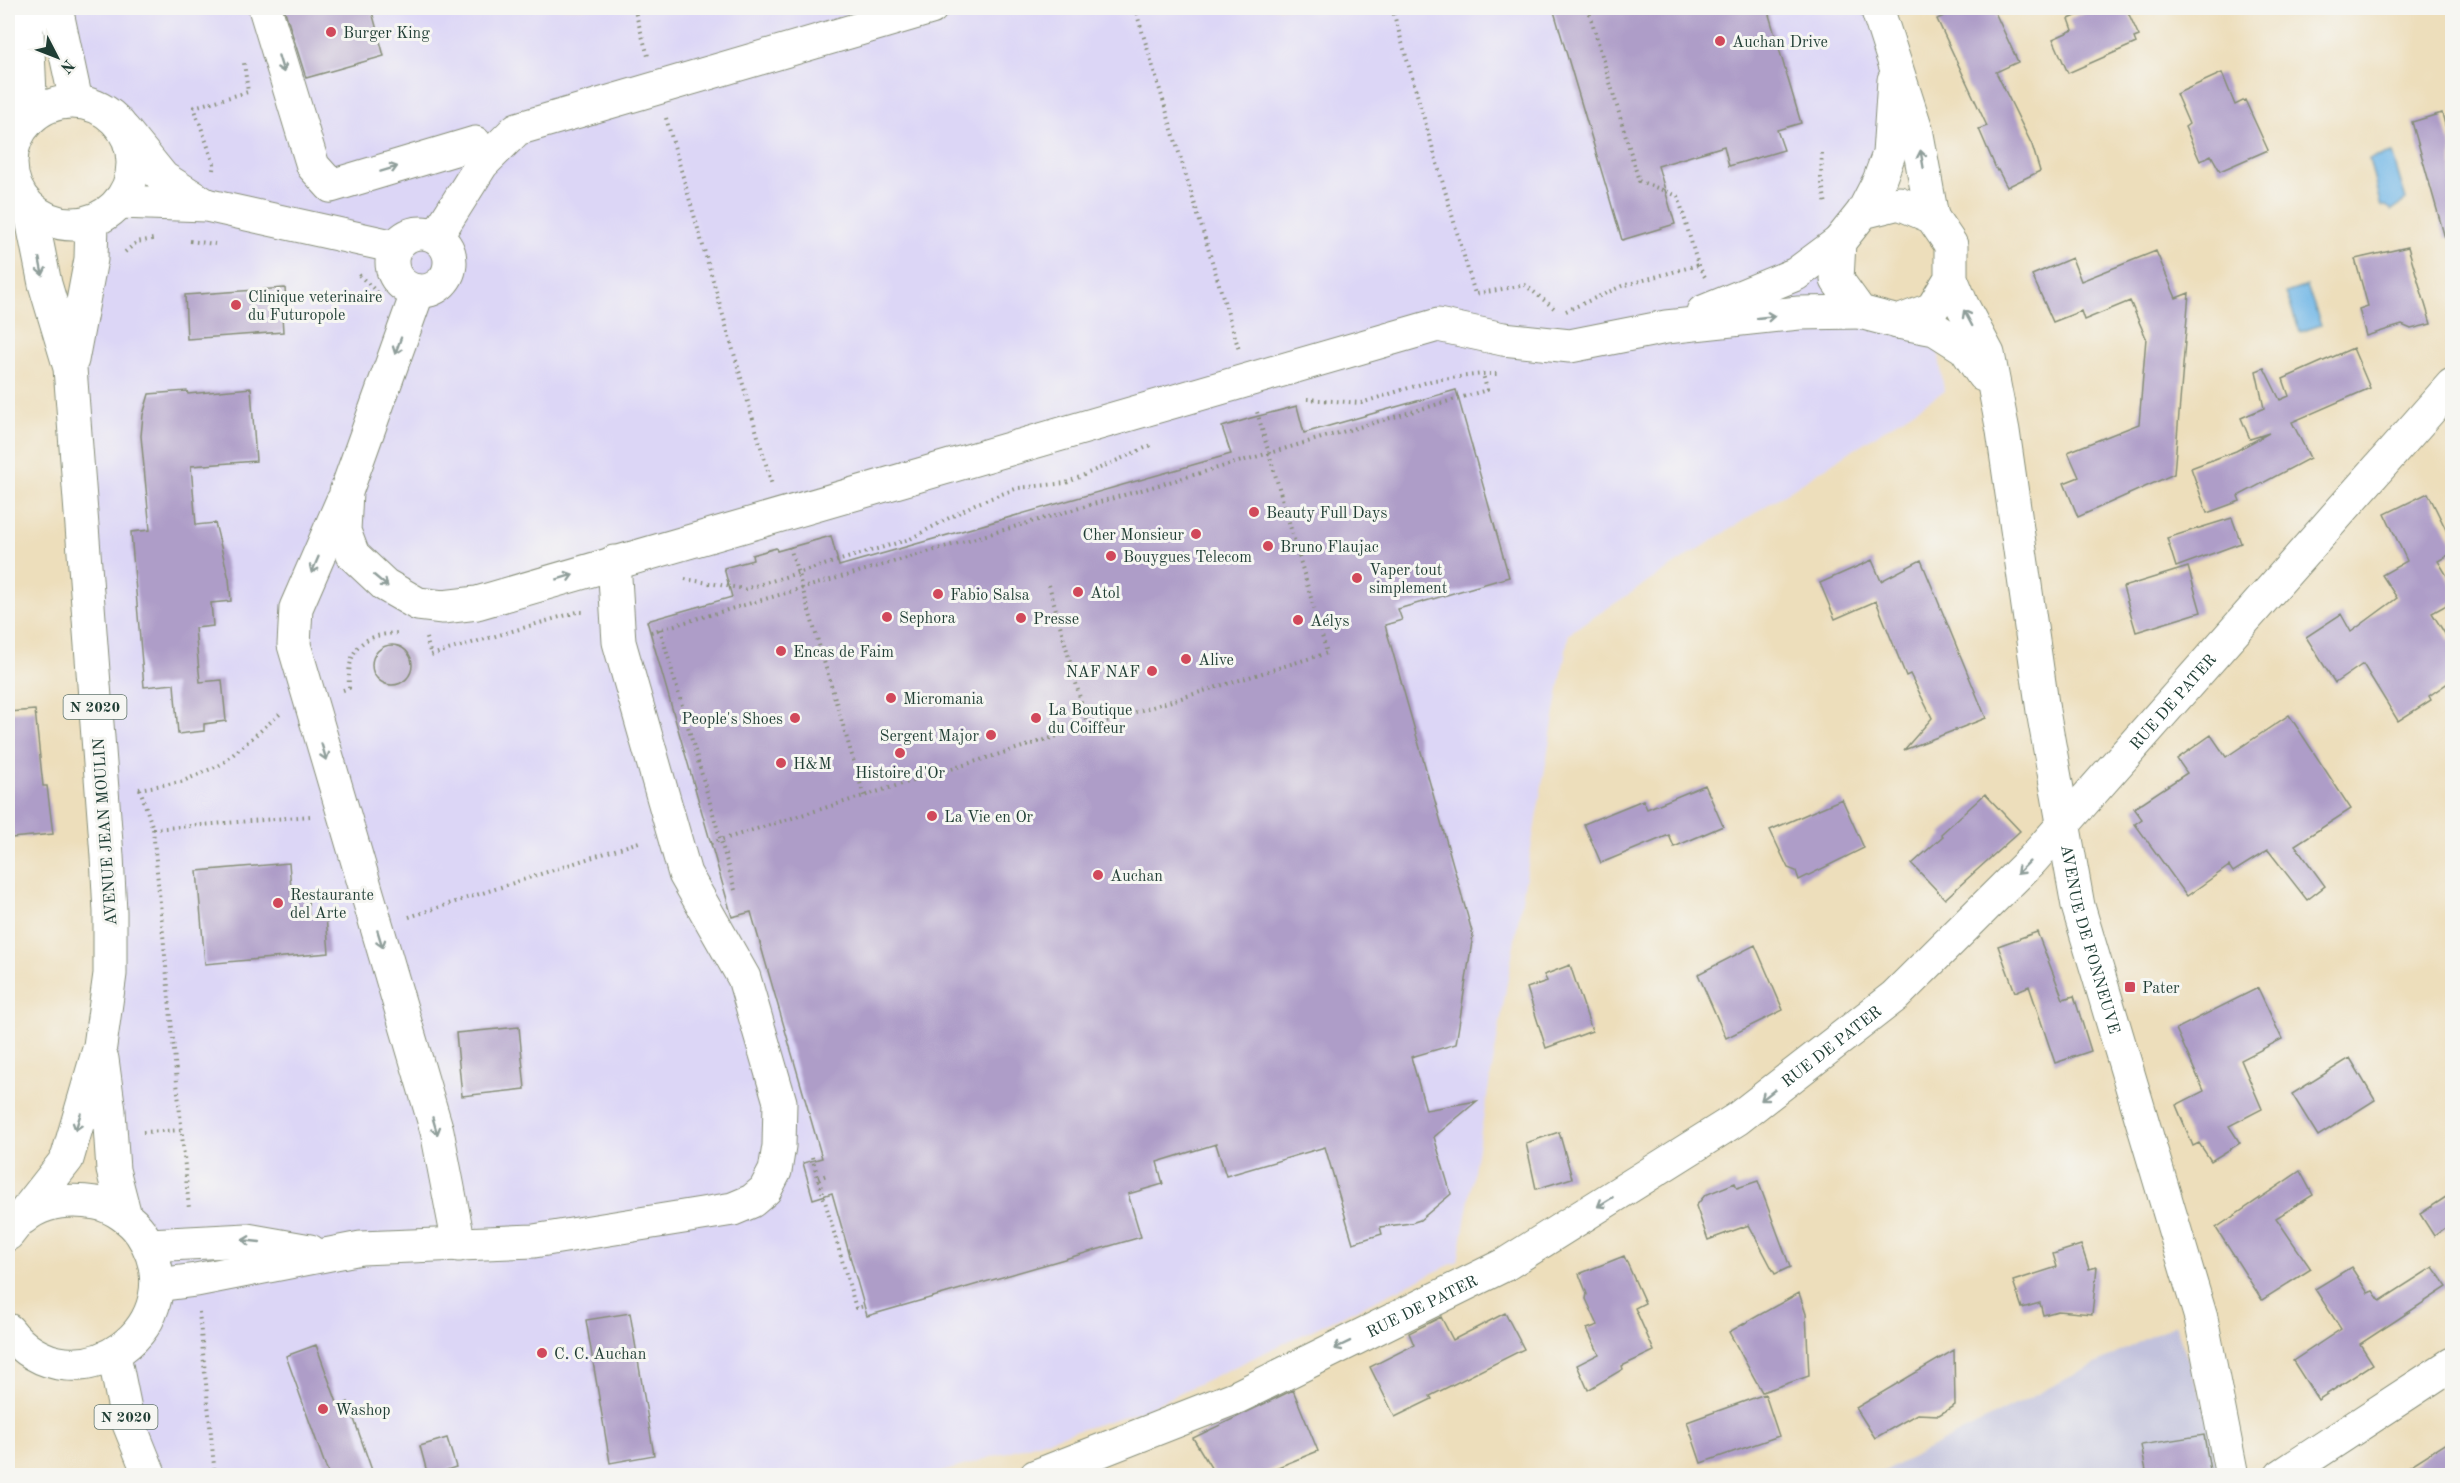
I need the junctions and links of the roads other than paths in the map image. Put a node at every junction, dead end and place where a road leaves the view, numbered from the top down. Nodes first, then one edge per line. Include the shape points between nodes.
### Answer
1 (26, 8) edge
2 (56, 8) edge
3 (265, 8) edge
4 (931, 8) edge
5 (1877, 8) edge
6 (1896, 63) junction
7 (76, 102) junction
8 (31, 116) junction
9 (124, 130) junction
10 (475, 143) dead end
11 (10, 180) edge
12 (120, 202) junction
13 (206, 205) junction
14 (30, 209) junction
15 (1863, 212) junction
16 (1932, 217) junction
17 (92, 221) junction
18 (436, 237) junction
19 (1839, 242) junction
20 (396, 247) junction
21 (1951, 278) junction
22 (418, 291) junction
23 (1860, 312) junction
24 (1898, 322) junction
25 (1666, 327) junction
26 (70, 368) junction
27 (2452, 385) edge
28 (1994, 392) junction
29 (346, 492) junction
30 (614, 562) junction
31 (2062, 825) junction
32 (100, 1046) junction
33 (124, 1216) junction
34 (8, 1234) edge
35 (148, 1245) junction
36 (459, 1245) junction
37 (329, 1255) junction
38 (157, 1285) junction
39 (8, 1332) edge
40 (114, 1354) junction
41 (2452, 1364) edge
42 (150, 1476) edge
43 (1036, 1476) edge
44 (2232, 1476) edge
45 (2281, 1476) edge

1 - 8 street
2 - 7 street
3 -> 10 street via 313,166 331,186
4 - 18 street via 517,129 482,164
5 - 6 street, AVENUE DE FONNEUVE
6 - 15 street, AVENUE DE FONNEUVE via 1889,154
16 -> 6 street, AVENUE DE FONNEUVE via 1916,129
7 - 8 street via 60,103
7 - 9 street via 102,110
8 - 11 street via 13,144
9 - 12 street via 133,162 130,182
9 - 13 street via 163,178
11 - 14 street
12 - 13 street
12 - 17 street
13 - 20 street
14 - 17 street via 60,224
14 -> 26 street, AVENUE JEAN MOULIN / N 2020 via 45,284
15 - 16 street via 1899,203
15 - 19 street, AVENUE DE FONNEUVE
16 - 21 street, AVENUE DE FONNEUVE via 1951,245
17 - 26 street, AVENUE JEAN MOULIN / N 2020 via 91,259
18 - 20 street via 418,233 401,240
18 - 22 street via 448,251 448,270 437,286
19 - 23 street via 1837,280
19 - 25 street, AVENUE DE FONNEUVE via 1796,274
20 - 22 street via 392,266 395,275 408,289
21 - 24 street via 1932,309
28 -> 21 street, AVENUE DE FONNEUVE via 1988,354
22 -> 29 street
23 - 24 street, AVENUE DE FONNEUVE
25 -> 23 street, AVENUE DE FONNEUVE via 1799,313
24 - 28 street, AVENUE DE FONNEUVE via 1935,329 1965,348
25 - 30 street via 1570,346 1503,339 1438,325
26 - 32 street, AVENUE JEAN MOULIN / N 2020 via 110,912 110,974
27 - 31 street, RUE DE PATER
28 - 31 street, AVENUE DE FONNEUVE
29 -> 30 street via 344,531 353,555 385,585 418,604 443,607 477,603
29 -> 36 street via 296,608 294,645 437,1131
30 - 36 street via 619,642 679,852 686,874 744,978 780,1102 775,1171 765,1190 733,1209 534,1241
31 -> 43 street, RUE DE PATER via 1895,996 1737,1119 1506,1264 1237,1397
31 - 44 street, AVENUE DE FONNEUVE via 2078,906 2201,1318
32 - 33 street, AVENUE JEAN MOULIN / N 2020 via 113,1170
32 -> 34 street, AVENUE JEAN MOULIN / N 2020 via 67,1159
33 - 34 street via 101,1204 75,1200 49,1203 26,1215
33 - 35 street
37 -> 35 street via 247,1240
35 - 38 street
36 - 37 street via 361,1248
37 - 38 street
38 - 40 street via 143,1328
39 - 40 street via 46,1360 92,1363
40 - 42 street, N 2020 via 127,1419
41 - 45 street

